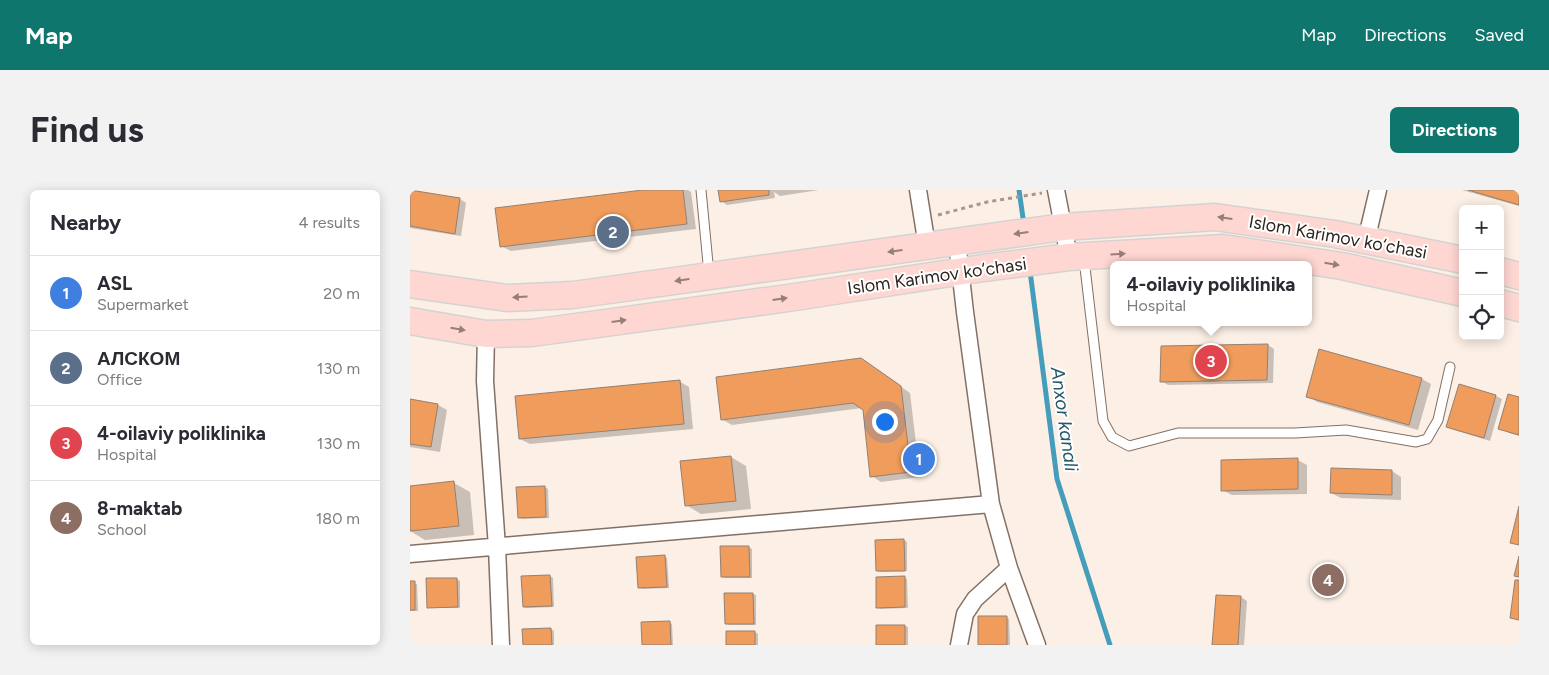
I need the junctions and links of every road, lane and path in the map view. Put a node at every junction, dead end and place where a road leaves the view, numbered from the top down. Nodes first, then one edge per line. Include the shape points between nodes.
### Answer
1 (701, 190) edge
2 (918, 190) edge
3 (1378, 190) edge
4 (1051, 191) edge
5 (923, 220) junction
6 (1063, 227) junction
7 (968, 240) junction
8 (1366, 241) junction
9 (927, 246) junction
10 (1076, 257) junction
11 (1459, 259) edge
12 (1309, 261) edge
13 (1312, 261) edge
14 (972, 270) junction
15 (1504, 272) edge
16 (709, 276) junction
17 (1519, 276) edge
18 (410, 284) edge
19 (1459, 292) edge
20 (1504, 304) edge
21 (1519, 308) edge
22 (410, 321) edge
23 (486, 334) junction
24 (1450, 367) dead end
25 (990, 504) junction
26 (497, 547) junction
27 (410, 554) edge
28 (1009, 568) junction
29 (501, 645) edge
30 (960, 645) edge
31 (1037, 645) edge

1 - 16 lane
2 - 5 street
3 - 8 street
4 - 5 path via 987,202
4 - 6 street
5 - 9 street
6 -> 7 main road, Islom Karimov ko‘chasi
8 -> 6 main road, Islom Karimov ko‘chasi via 1215,216
6 - 10 street
7 - 9 main road, Islom Karimov ko‘chasi
7 - 14 street
8 - 11 main road, Islom Karimov ko‘chasi
9 -> 16 main road, Islom Karimov ko‘chasi
10 -> 12 main road, Islom Karimov ko‘chasi via 1223,248
10 - 14 main road, Islom Karimov ko‘chasi
10 - 24 lane via 1103,422 1112,437 1130,446 1178,433 1346,430 1416,442 1427,438 1438,420
13 -> 19 main road, Islom Karimov ko‘chasi
23 -> 14 main road, Islom Karimov ko‘chasi via 542,332
14 - 25 street via 964,312
15 - 17 main road
16 -> 18 main road, Islom Karimov ko‘chasi via 573,295 507,298
20 - 21 main road
22 -> 23 main road, Islom Karimov ko‘chasi
23 - 26 street via 485,382
25 - 26 street
25 - 28 street
26 - 27 street
26 - 29 street
28 - 30 street via 975,599 965,614
28 - 31 street

